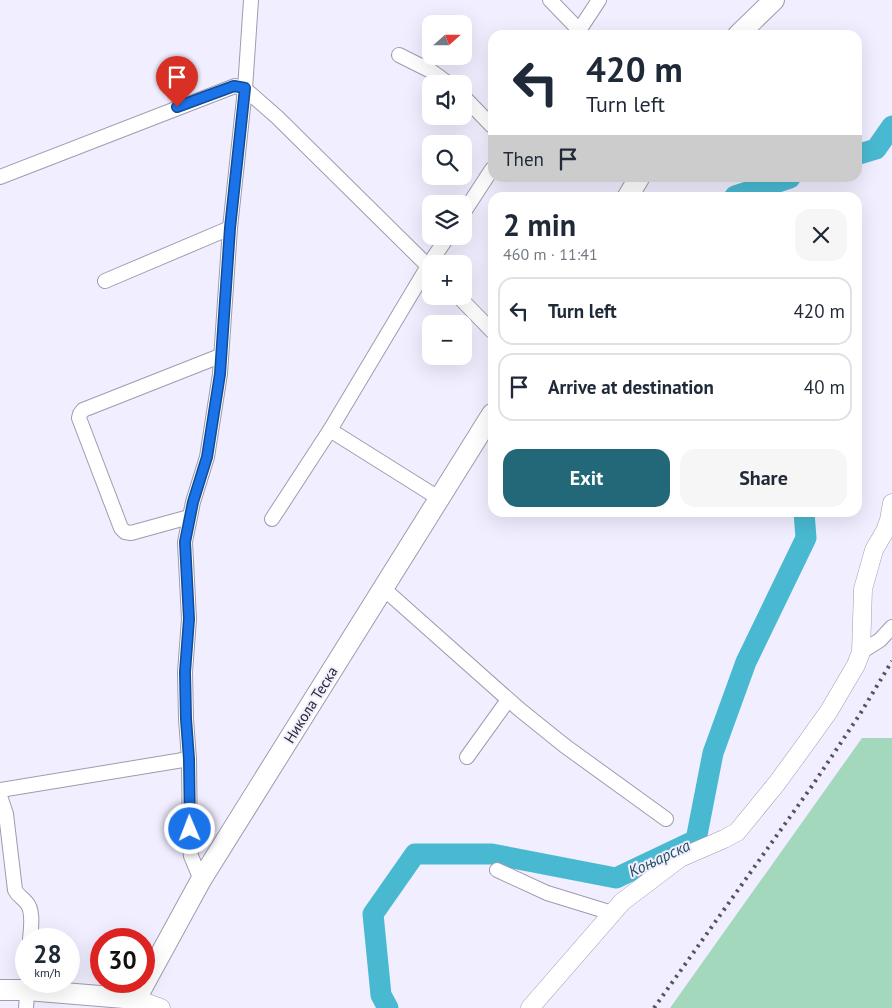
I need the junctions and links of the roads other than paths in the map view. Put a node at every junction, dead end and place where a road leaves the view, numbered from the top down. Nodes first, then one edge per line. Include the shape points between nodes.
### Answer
1 (251, 0) edge
2 (550, 0) edge
3 (600, 0) edge
4 (774, 0) edge
5 (575, 30) edge
6 (578, 30) edge
7 (743, 30) edge
8 (400, 56) dead end
9 (437, 75) edge
10 (245, 88) junction
11 (472, 105) edge
12 (488, 122) edge
13 (2, 174) edge
14 (488, 175) edge
15 (472, 200) edge
16 (230, 228) junction
17 (422, 259) edge
18 (422, 280) edge
19 (105, 282) dead end
20 (467, 305) edge
21 (488, 327) edge
22 (220, 356) junction
23 (488, 421) edge
24 (330, 430) junction
25 (440, 499) junction
26 (892, 503) edge
27 (189, 517) junction
28 (272, 519) dead end
29 (384, 589) junction
30 (892, 627) edge
31 (861, 652) junction
32 (508, 700) junction
33 (467, 757) dead end
34 (189, 759) junction
35 (0, 790) edge
36 (0, 796) edge
37 (666, 819) dead end
38 (497, 870) dead end
39 (201, 880) junction
40 (612, 912) junction
41 (30, 928) edge
42 (0, 990) edge
43 (15, 992) edge
44 (27, 993) edge
45 (136, 999) junction
46 (162, 1008) edge
47 (530, 1008) edge

1 - 10 street
2 - 5 street
3 - 6 street
4 - 7 main road
8 - 9 street
10 - 13 street via 234,86 224,89
10 - 16 street
10 - 17 street
11 - 12 street
14 - 15 street
16 - 19 street
16 - 22 street
18 - 24 street
20 - 21 street
22 - 27 street via 210,442
22 - 27 street via 83,410 79,418 125,532
23 - 25 main road, Никола Теска
24 - 25 street
24 - 28 street
25 - 29 main road, Никола Теска
26 - 31 street via 889,520 874,550 862,589
27 - 34 street via 185,542 189,619 185,672
29 - 32 street
29 - 39 main road, Никола Теска
30 - 31 street via 880,640
31 - 40 street via 829,711 777,783 736,832 680,858
32 - 33 street
32 - 37 street
34 - 35 street
34 - 39 street via 191,850
36 - 41 street via 7,823 15,890 30,909
38 - 40 street via 548,894
39 - 45 main road, Никола Теска
40 - 47 street
42 - 43 main road
44 - 45 main road
45 - 46 street

